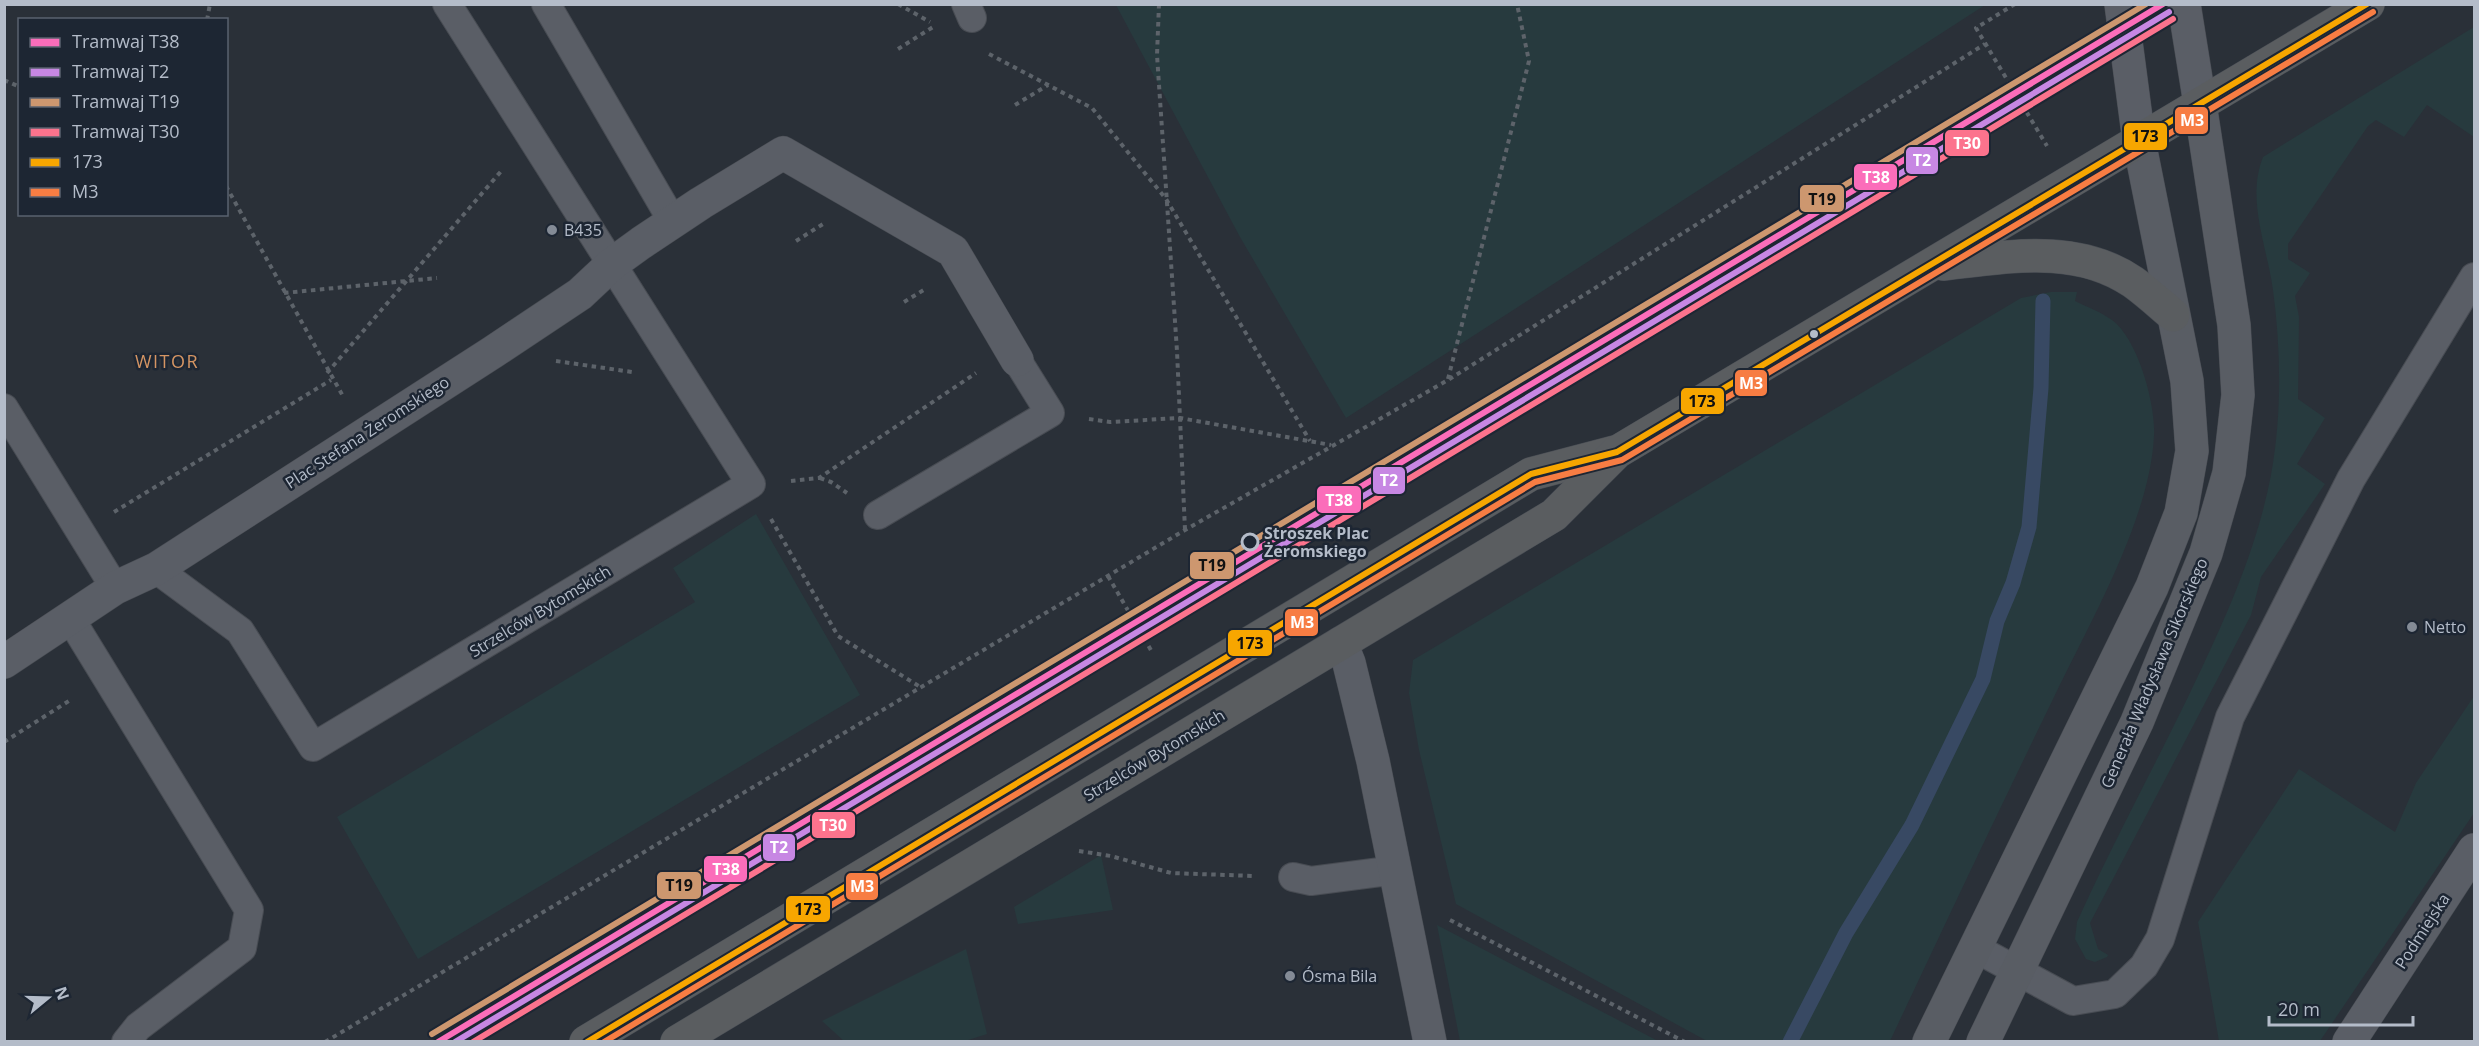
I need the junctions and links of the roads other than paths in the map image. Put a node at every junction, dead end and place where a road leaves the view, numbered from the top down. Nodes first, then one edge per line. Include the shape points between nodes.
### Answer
1 (447, 4) edge
2 (546, 4) edge
3 (2121, 4) edge
4 (2184, 4) edge
5 (2368, 4) edge
6 (2200, 104) junction
7 (2139, 141) junction
8 (673, 222) junction
9 (612, 264) junction
10 (1933, 265) junction
11 (2475, 277) edge
12 (2172, 315) junction
13 (1002, 363) joint
14 (7, 418) edge
15 (1617, 452) junction
16 (878, 515) dead end
17 (156, 569) junction
18 (115, 588) junction
19 (70, 618) junction
20 (1341, 643) junction
21 (4, 662) edge
22 (2475, 850) edge
23 (1396, 870) junction
24 (1293, 877) road end
25 (1975, 948) junction
26 (2018, 970) junction
27 (126, 1041) edge
28 (586, 1041) edge
29 (677, 1041) edge
30 (1430, 1041) edge
31 (1929, 1041) edge
32 (1983, 1041) edge
33 (2349, 1041) edge

1 - 9 lane
2 - 8 lane
3 - 7 street
4 - 6 street
5 - 6 highway, Strzelców Bytomskich
6 - 7 highway, Strzelców Bytomskich
6 - 26 street, Generała Władysława Sikorskiego via 2234,325 2238,395 2229,473 2206,553 2141,712
7 - 10 highway, Strzelców Bytomskich
7 - 12 street
8 - 9 street, Plac Stefana Żeromskiego
8 - 13 street, Plac Stefana Żeromskiego via 783,153 953,250
9 - 17 street, Plac Stefana Żeromskiego via 580,294
9 - 17 lane, Strzelców Bytomskich via 751,484 313,747 240,631
10 - 12 highway via 2063,255 2090,261 2132,281
10 - 15 highway, Strzelców Bytomskich
11 - 26 lane via 2352,479 2230,717 2160,939 2144,966 2115,994 2073,1001
12 - 25 street via 2187,381 2192,451 2181,513 2152,587
13 - 16 lane via 1050,413
14 - 18 lane
15 - 20 highway, Strzelców Bytomskich via 1554,515
15 - 28 highway, Strzelców Bytomskich via 1531,474
17 - 18 street, Plac Stefana Żeromskiego
18 - 19 street, Plac Stefana Żeromskiego
19 - 21 street, Plac Stefana Żeromskiego
19 - 27 lane via 249,910 242,948 138,1026
20 - 23 street via 1373,761
20 - 29 highway, Strzelców Bytomskich
22 - 33 street, Podmiejska
23 - 24 lane via 1311,881
23 - 30 street
25 - 26 lane
25 - 31 street
26 - 32 street, Generała Władysława Sikorskiego

